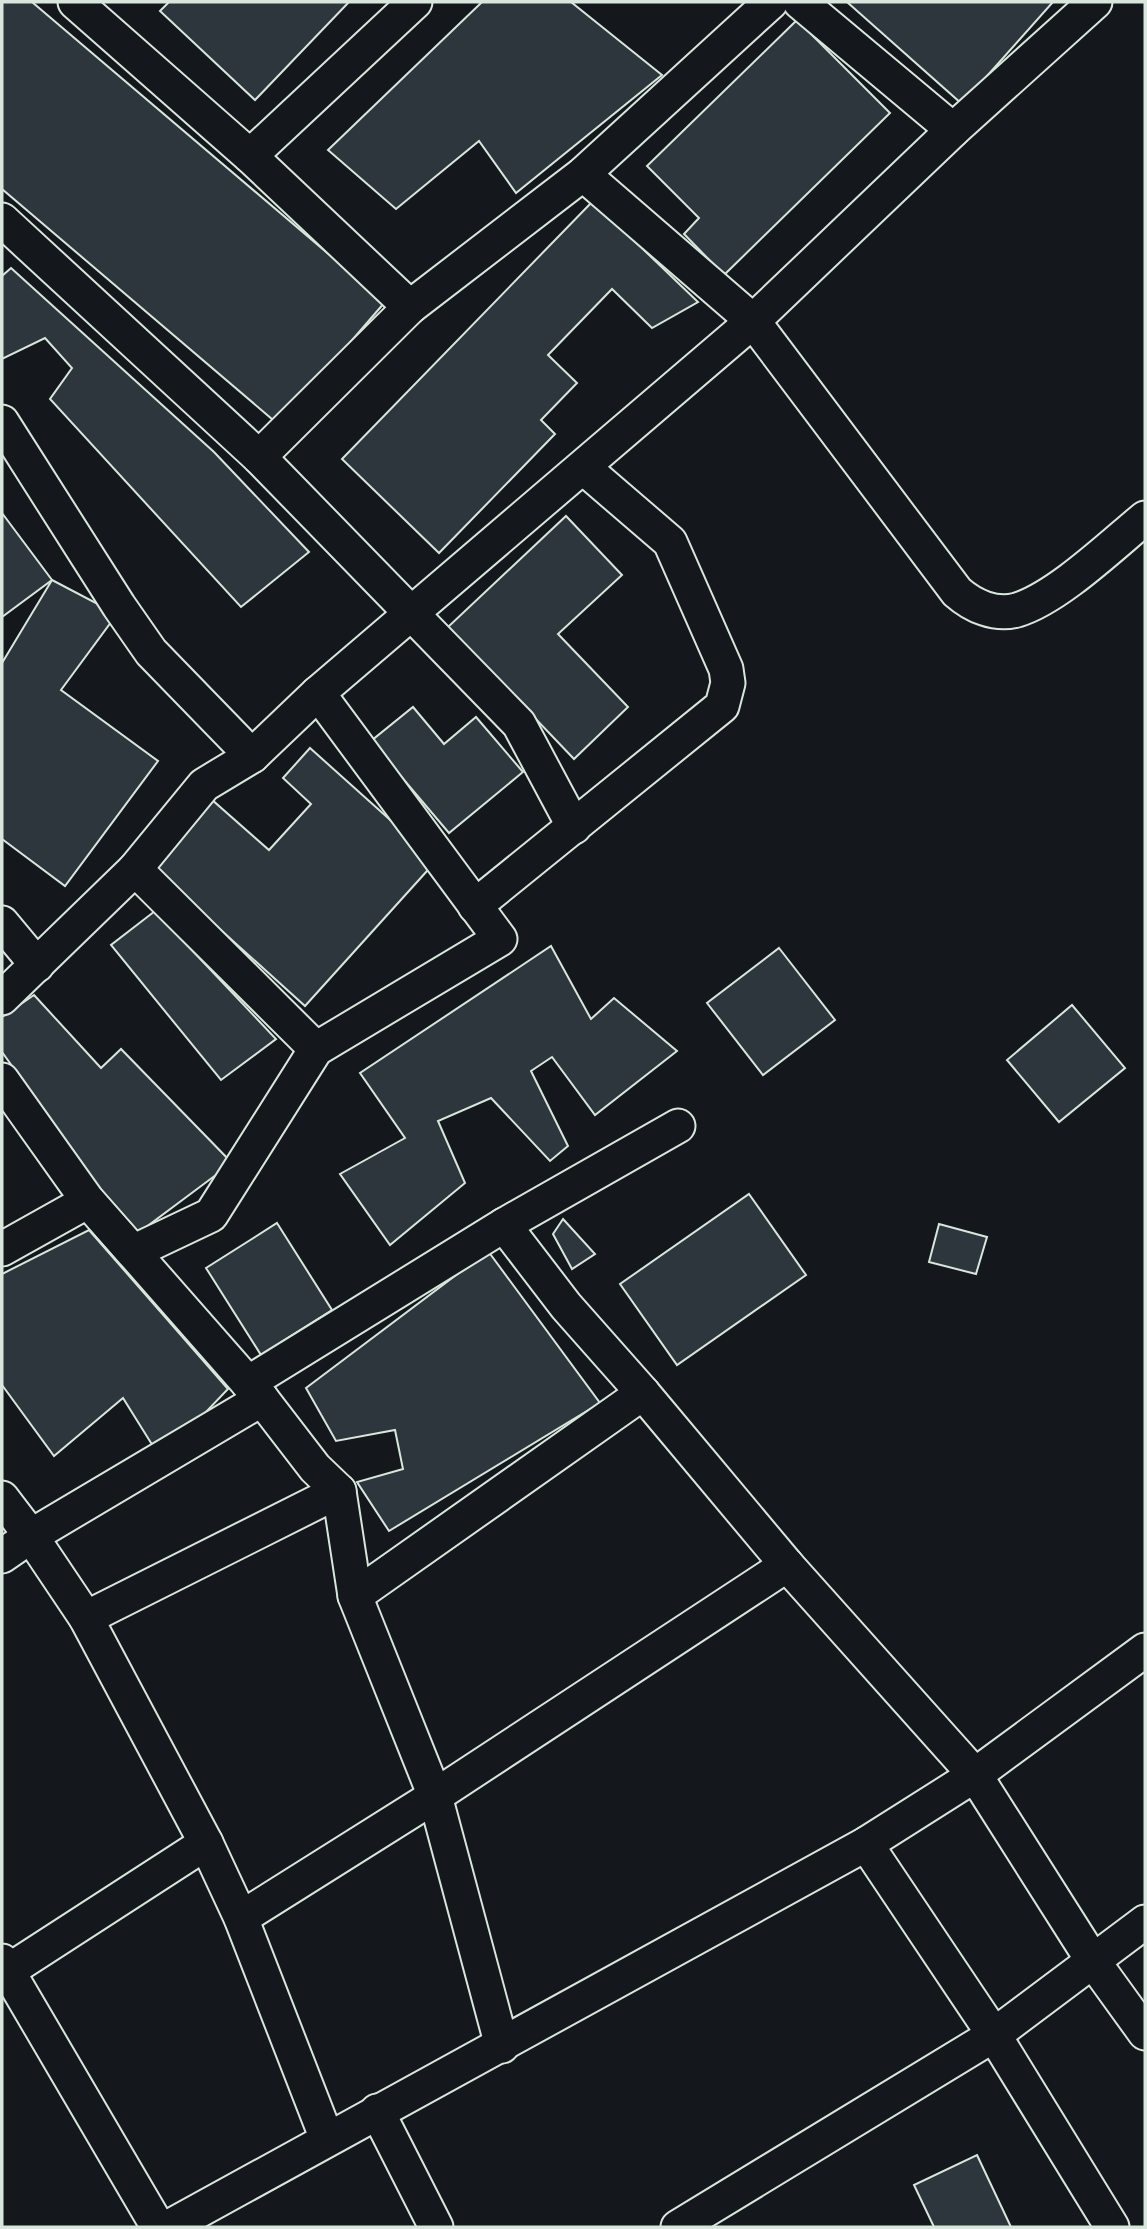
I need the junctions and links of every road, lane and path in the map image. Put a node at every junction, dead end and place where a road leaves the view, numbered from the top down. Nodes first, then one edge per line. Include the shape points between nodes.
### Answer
1 (415, 2) edge
2 (771, 2) edge
3 (800, 2) edge
4 (1095, 2) edge
5 (84, 4) edge
6 (953, 130) junction
7 (250, 156) junction
8 (583, 174) junction
9 (2, 220) edge
10 (410, 307) junction
11 (753, 321) junction
12 (2, 422) edge
13 (259, 457) junction
14 (584, 468) junction
15 (1145, 519) edge
16 (411, 613) junction
17 (318, 693) junction
18 (252, 756) junction
19 (574, 827) junction
20 (135, 869) junction
21 (475, 906) junction
22 (2, 923) edge
23 (37, 965) junction
24 (2, 998) edge
25 (316, 1049) junction
26 (2, 1080) edge
27 (677, 1126) dead end
28 (88, 1202) junction
29 (504, 1225) junction
30 (7, 1235) edge
31 (255, 1391) junction
32 (643, 1393) junction
33 (339, 1491) junction
34 (2, 1498) edge
35 (31, 1536) junction
36 (2, 1556) edge
37 (788, 1565) junction
38 (355, 1596) junction
39 (86, 1618) junction
40 (1145, 1650) edge
41 (975, 1775) junction
42 (435, 1796) junction
43 (206, 1843) junction
44 (866, 1844) junction
45 (240, 1918) junction
46 (1145, 1922) edge
47 (1093, 1961) junction
48 (4, 1969) edge
49 (1145, 2034) edge
50 (994, 2035) junction
51 (502, 2046) junction
52 (377, 2111) junction
53 (327, 2139) junction
54 (158, 2227) edge
55 (169, 2227) edge
56 (436, 2227) edge
57 (678, 2227) edge
58 (1112, 2227) edge

1 - 7 street
2 - 8 street
3 - 6 street
4 - 6 street
5 - 7 street
6 - 11 street
7 - 10 street
8 - 10 street
8 - 11 street
9 - 13 street
10 - 13 street
11 - 14 street
11 - 15 street via 957,592 972,605 1015,610 1050,595
12 - 18 street via 151,652
13 - 16 street
14 - 16 street
14 - 19 street via 670,541 728,683 722,706
16 - 17 street
16 - 19 street via 519,724
17 - 18 street
17 - 21 street
18 - 20 street via 204,785
19 - 21 street
20 - 23 street
20 - 25 street
21 - 25 street via 500,939
22 - 23 street
23 - 24 street
25 - 28 street via 211,1215 132,1252
26 - 28 street
27 - 29 street
28 - 30 street
28 - 31 street
29 - 31 street
29 - 32 street via 566,1306
31 - 33 street via 315,1468
31 - 35 street
32 - 37 street
32 - 38 street
33 - 38 street
33 - 39 street
34 - 35 street
35 - 36 street
35 - 39 street
37 - 41 street
37 - 42 street
38 - 42 street
39 - 43 street
40 - 41 street
41 - 44 street
41 - 47 street
42 - 45 street
42 - 51 street
43 - 45 street
43 - 48 street
44 - 50 street
44 - 51 street
45 - 53 street
46 - 47 street
47 - 49 street
47 - 50 street
48 - 54 street
50 - 57 street
50 - 58 street
51 - 52 street
52 - 53 street
52 - 56 street
53 - 55 street

